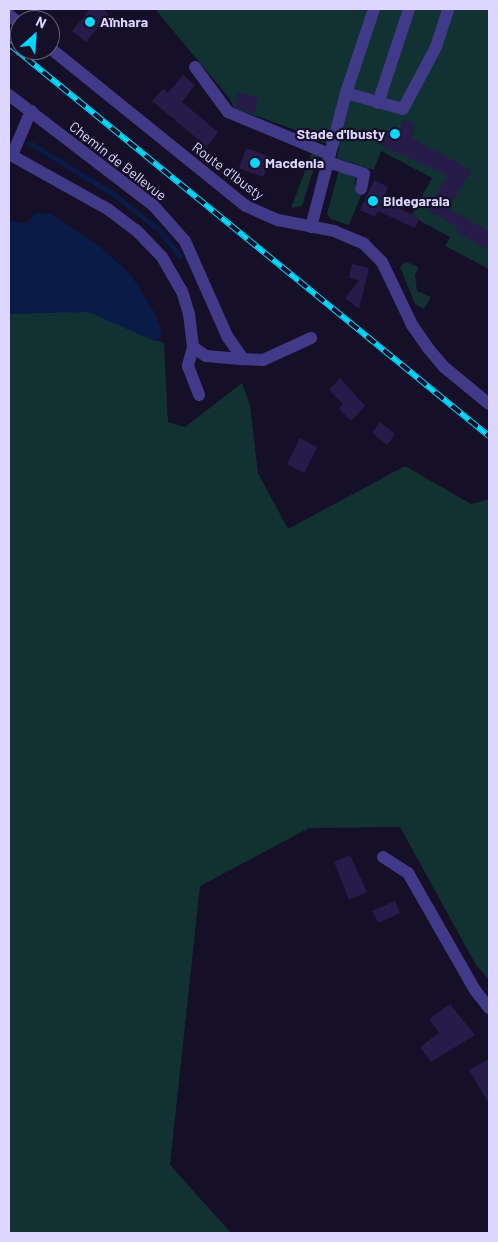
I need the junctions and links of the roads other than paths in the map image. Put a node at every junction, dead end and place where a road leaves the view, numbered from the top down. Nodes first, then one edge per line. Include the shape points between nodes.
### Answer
1 (374, 9) edge
2 (409, 9) edge
3 (448, 9) edge
4 (60, 56) edge
5 (195, 67) dead end
6 (346, 93) junction
7 (9, 94) edge
8 (378, 103) junction
9 (31, 111) junction
10 (11, 154) edge
11 (328, 158) junction
12 (361, 189) dead end
13 (311, 227) junction
14 (311, 338) dead end
15 (193, 347) junction
16 (242, 358) junction
17 (199, 395) dead end
18 (489, 404) edge
19 (383, 857) dead end
20 (489, 1008) edge

1 - 6 street
2 - 8 street
3 - 8 street via 436,47 408,103 403,109
4 - 13 street, Route d'Ibusty via 246,206 278,220
5 - 11 street via 228,112
6 - 8 street
6 - 11 street
7 - 9 street, Chemin de Bellevue
9 - 10 street
9 - 16 street, Chemin de Bellevue via 153,205 185,241 227,336
10 - 15 street via 109,210 150,242 182,291
11 - 12 street via 364,174
11 - 13 street
13 - 18 street, Route d'Ibusty via 342,234 374,253 390,276 412,325 428,348 444,367
14 - 16 street via 263,360
15 - 16 street via 206,356
15 - 17 street via 188,366
19 - 20 street via 408,873 475,990

